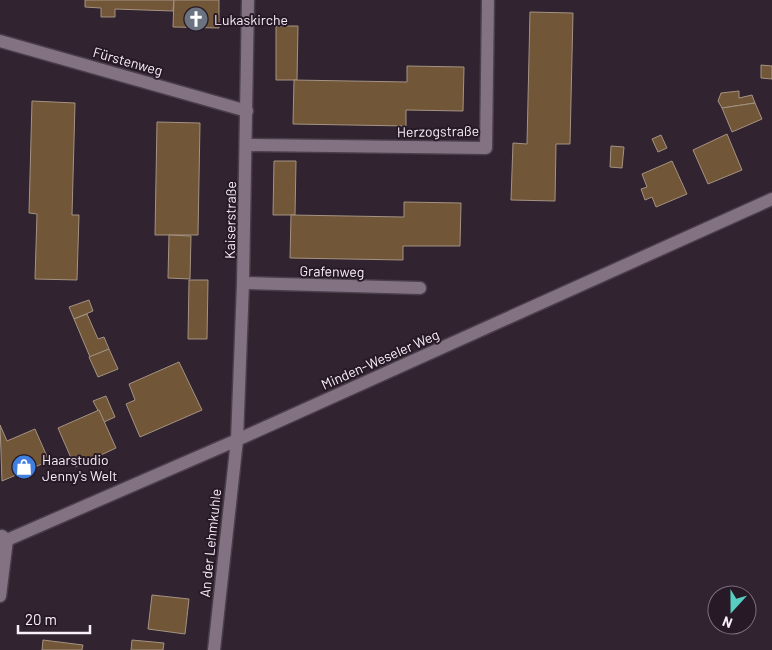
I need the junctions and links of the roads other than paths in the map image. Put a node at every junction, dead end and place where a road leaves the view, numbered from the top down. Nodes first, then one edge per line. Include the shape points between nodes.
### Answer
1 (248, 0) edge
2 (488, 0) edge
3 (0, 41) edge
4 (247, 110) junction
5 (246, 145) junction
6 (772, 198) edge
7 (244, 283) junction
8 (420, 288) dead end
9 (236, 440) junction
10 (2, 539) edge
11 (0, 596) edge
12 (214, 650) edge

1 - 4 street, Kaiserstraße
2 - 5 street, Herzogstraße via 486,148
3 - 4 street, Fürstenweg
4 - 5 street, Kaiserstraße
5 - 7 street, Kaiserstraße
6 - 9 street, Minden-Weseler Weg
7 - 8 street, Grafenweg
7 - 9 street, Kaiserstraße
9 - 10 street, Minden-Weseler Weg
9 - 12 street, An der Lehmkuhle
10 - 11 street

